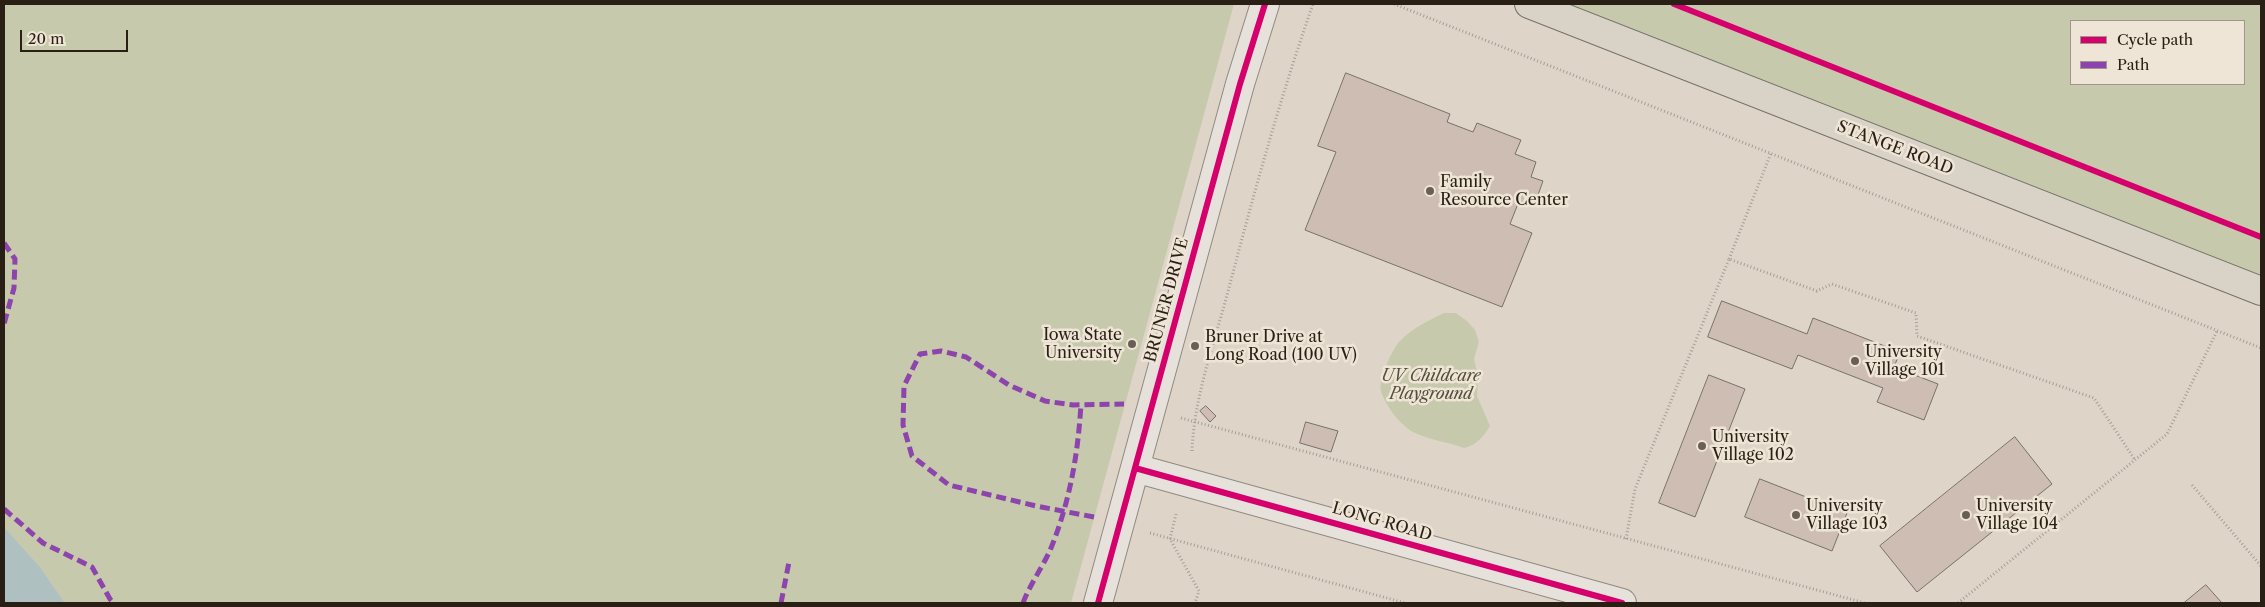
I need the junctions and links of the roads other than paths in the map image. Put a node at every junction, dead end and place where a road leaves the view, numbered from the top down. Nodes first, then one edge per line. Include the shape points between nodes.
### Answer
1 (1264, 4) edge
2 (1530, 4) edge
3 (2261, 292) edge
4 (1135, 468) junction
5 (1098, 603) edge
6 (1622, 603) edge

1 - 4 street, BRUNER DRIVE
2 - 3 main road, STANGE ROAD
4 - 5 street, BRUNER DRIVE
4 - 6 street, LONG ROAD

